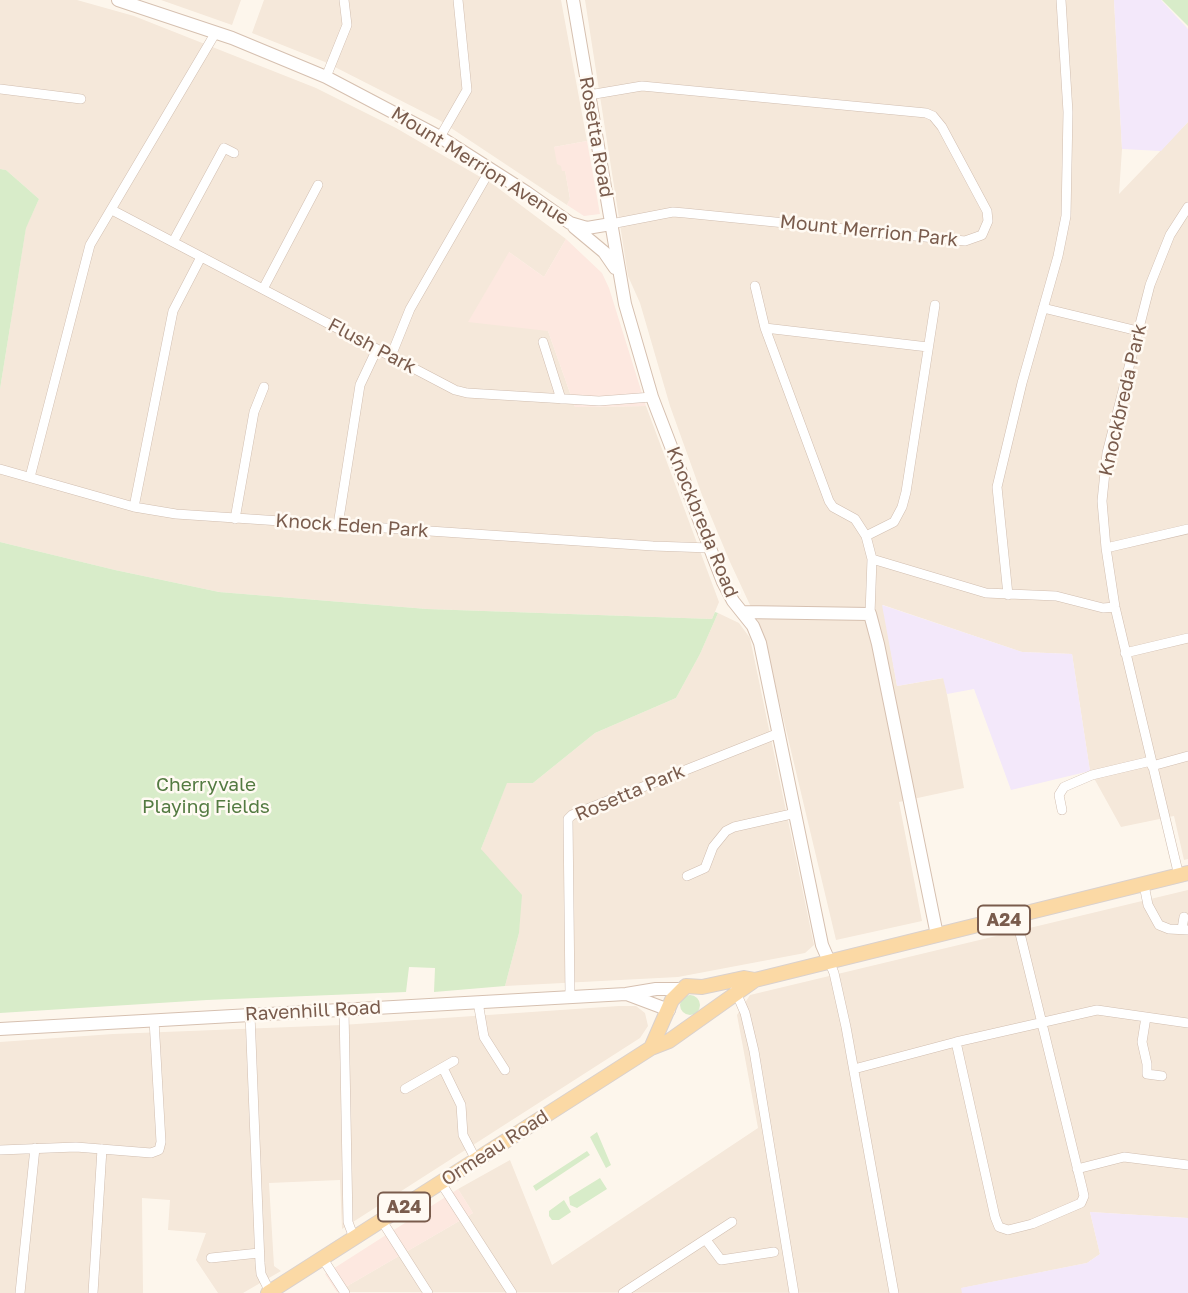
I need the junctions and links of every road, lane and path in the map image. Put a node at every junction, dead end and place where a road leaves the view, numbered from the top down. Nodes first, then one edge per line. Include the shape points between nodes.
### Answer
1 (118, 0) edge
2 (344, 0) edge
3 (458, 0) edge
4 (573, 0) edge
5 (1061, 0) edge
6 (216, 32) junction
7 (326, 77) junction
8 (0, 89) edge
9 (589, 95) junction
10 (81, 99) dead end
11 (440, 137) junction
12 (234, 153) dead end
13 (491, 170) junction
14 (318, 185) dead end
15 (1188, 207) edge
16 (112, 211) junction
17 (570, 223) junction
18 (611, 223) junction
19 (173, 242) junction
20 (201, 257) junction
21 (619, 275) junction
22 (755, 286) dead end
23 (263, 289) junction
24 (935, 305) dead end
25 (1043, 308) junction
26 (765, 328) junction
27 (1138, 331) junction
28 (543, 342) dead end
29 (928, 347) junction
30 (377, 349) junction
31 (391, 356) junction
32 (264, 387) dead end
33 (652, 397) junction
34 (561, 399) junction
35 (0, 468) edge
36 (30, 477) junction
37 (134, 507) junction
38 (235, 519) junction
39 (338, 525) junction
40 (1188, 529) edge
41 (866, 536) junction
42 (710, 548) junction
43 (1106, 548) junction
44 (872, 559) junction
45 (1008, 595) junction
46 (1115, 607) junction
47 (743, 612) junction
48 (870, 614) junction
49 (1188, 638) edge
50 (1125, 653) junction
51 (779, 733) junction
52 (1188, 756) edge
53 (1152, 763) junction
54 (1062, 810) dead end
55 (796, 813) junction
56 (1184, 874) edge
57 (687, 876) dead end
58 (1144, 885) junction
59 (1016, 917) junction
60 (1184, 917) dead end
61 (1185, 929) edge
62 (937, 935) junction
63 (829, 961) junction
64 (755, 980) junction
65 (709, 986) junction
66 (682, 989) junction
67 (736, 993) junction
68 (626, 994) junction
69 (570, 996) junction
70 (478, 1002) junction
71 (344, 1009) junction
72 (669, 1010) junction
73 (710, 1010) junction
74 (250, 1014) junction
75 (1146, 1017) junction
76 (154, 1020) junction
77 (1041, 1021) junction
78 (1188, 1023) edge
79 (693, 1024) junction
80 (0, 1029) edge
81 (956, 1042) junction
82 (650, 1048) junction
83 (454, 1061) dead end
84 (443, 1068) junction
85 (854, 1069) junction
86 (505, 1070) dead end
87 (1162, 1076) dead end
88 (405, 1089) dead end
89 (35, 1148) junction
90 (102, 1149) junction
91 (0, 1150) edge
92 (476, 1160) junction
93 (1188, 1165) edge
94 (1077, 1169) junction
95 (441, 1183) junction
96 (382, 1221) junction
97 (732, 1222) dead end
98 (354, 1238) junction
99 (706, 1240) junction
100 (774, 1252) dead end
101 (259, 1253) junction
102 (211, 1258) dead end
103 (323, 1259) junction
104 (20, 1293) edge
105 (93, 1293) edge
106 (269, 1293) edge
107 (345, 1293) edge
108 (428, 1293) edge
109 (512, 1293) edge
110 (623, 1293) edge
111 (794, 1293) edge
112 (894, 1293) edge

1 - 6 street, Mount Merrion Avenue
2 - 7 street via 346,25
3 - 11 street via 467,90
4 - 9 street, Rosetta Road
5 - 25 street via 1069,152 1066,216
6 - 7 street, Mount Merrion Avenue
6 - 16 street
7 - 11 street, Mount Merrion Avenue
8 - 10 street
9 - 18 street, Rosetta Road
9 - 18 street, Mount Merrion Park via 642,86 926,113 942,128 987,211 988,221 982,235 965,241 673,212
11 - 13 street, Mount Merrion Avenue
12 - 19 street via 224,148
13 - 17 street, Mount Merrion Avenue
13 - 31 street via 410,309
14 - 23 street
15 - 27 street, Knockbreda Park via 1156,266
16 - 19 street, Flush Park
16 - 36 street via 86,257
17 - 18 street, Mount Merrion Avenue via 587,228
17 - 21 street via 604,253
18 - 21 street, Rosetta Road
19 - 20 street, Flush Park
20 - 23 street, Flush Park
20 - 37 street via 173,311
21 - 33 street, Knockbreda Road
22 - 26 street
23 - 30 street, Flush Park
24 - 29 street
25 - 27 street
25 - 45 street via 997,487
26 - 29 street
26 - 41 street via 829,501 855,519
27 - 43 street, Knockbreda Park via 1107,453 1102,500
28 - 34 street
29 - 41 street via 902,508 894,522
30 - 31 street, Flush Park
30 - 39 street via 360,385
31 - 34 street, Flush Park via 467,393
32 - 38 street via 254,412
33 - 34 street, Flush Park
33 - 42 street, Knockbreda Road
35 - 36 street, Knock Eden Park
36 - 37 street, Knock Eden Park
37 - 38 street, Knock Eden Park
38 - 39 street, Knock Eden Park
39 - 42 street, Knock Eden Park
40 - 43 street
41 - 44 street
42 - 47 street, Knockbreda Road via 723,582
43 - 46 street, Knockbreda Park
44 - 45 street via 986,593
44 - 48 street
45 - 46 street via 1056,596
46 - 50 street, Knockbreda Park
47 - 48 street, Knockbreda Road
47 - 51 street via 760,643
48 - 62 street
49 - 50 street
50 - 53 street, Knockbreda Park
51 - 55 street
51 - 69 street, Rosetta Park via 568,819
52 - 53 street
53 - 54 street via 1093,775 1064,787 1059,795
53 - 56 street, Knockbreda Park
55 - 57 street via 726,831 705,868
55 - 63 street
56 - 58 main road, Ormeau Road / A24
58 - 59 main road, Ormeau Road / A24
58 - 61 street via 1159,925
59 - 62 main road, Ormeau Road / A24
59 - 77 street
60 - 61 street
62 - 63 main road, Ormeau Road / A24
63 - 64 main road, Ormeau Road / A24
63 - 85 street
64 - 65 main road, Ormeau Road / A24
64 - 67 main road, Ormeau Road / A24
65 - 66 main road, Ormeau Road / A24
65 - 67 street via 734,987
65 - 73 main road
66 - 68 street, Ravenhill Road
66 - 72 main road
67 - 73 main road, Ormeau Road / A24
67 - 111 street via 754,1051
68 - 69 street, Ravenhill Road
68 - 72 street, Ravenhill Road
69 - 70 street, Ravenhill Road
70 - 71 street, Ravenhill Road
70 - 86 street via 485,1037
71 - 74 street, Ravenhill Road
71 - 98 street via 348,1223
72 - 79 main road
72 - 82 main road
73 - 79 main road, Ormeau Road / A24
74 - 76 street, Ravenhill Road
74 - 101 street
75 - 77 street via 1097,1010
75 - 78 street
75 - 87 street via 1142,1042 1147,1074
76 - 80 street, Ravenhill Road
76 - 90 street via 161,1147 151,1153
77 - 81 street
77 - 94 street
79 - 82 main road, Ormeau Road / A24
81 - 85 street
81 - 94 street via 999,1227 1009,1230 1032,1224 1081,1203 1084,1196
82 - 92 main road, Ormeau Road / A24
83 - 84 street
84 - 88 street
84 - 92 street via 461,1105 463,1135
85 - 112 street
89 - 90 street
89 - 91 street
89 - 104 street
90 - 105 street
92 - 95 main road, Ormeau Road / A24
93 - 94 street via 1124,1157
95 - 96 main road, Ormeau Road / A24
95 - 109 street
96 - 98 main road, Ormeau Road / A24
96 - 108 street
97 - 99 street
98 - 103 main road, Ormeau Road / A24
99 - 100 street via 721,1260
99 - 110 street
101 - 102 street
101 - 106 street
103 - 106 main road, Ormeau Road / A24
103 - 107 street

